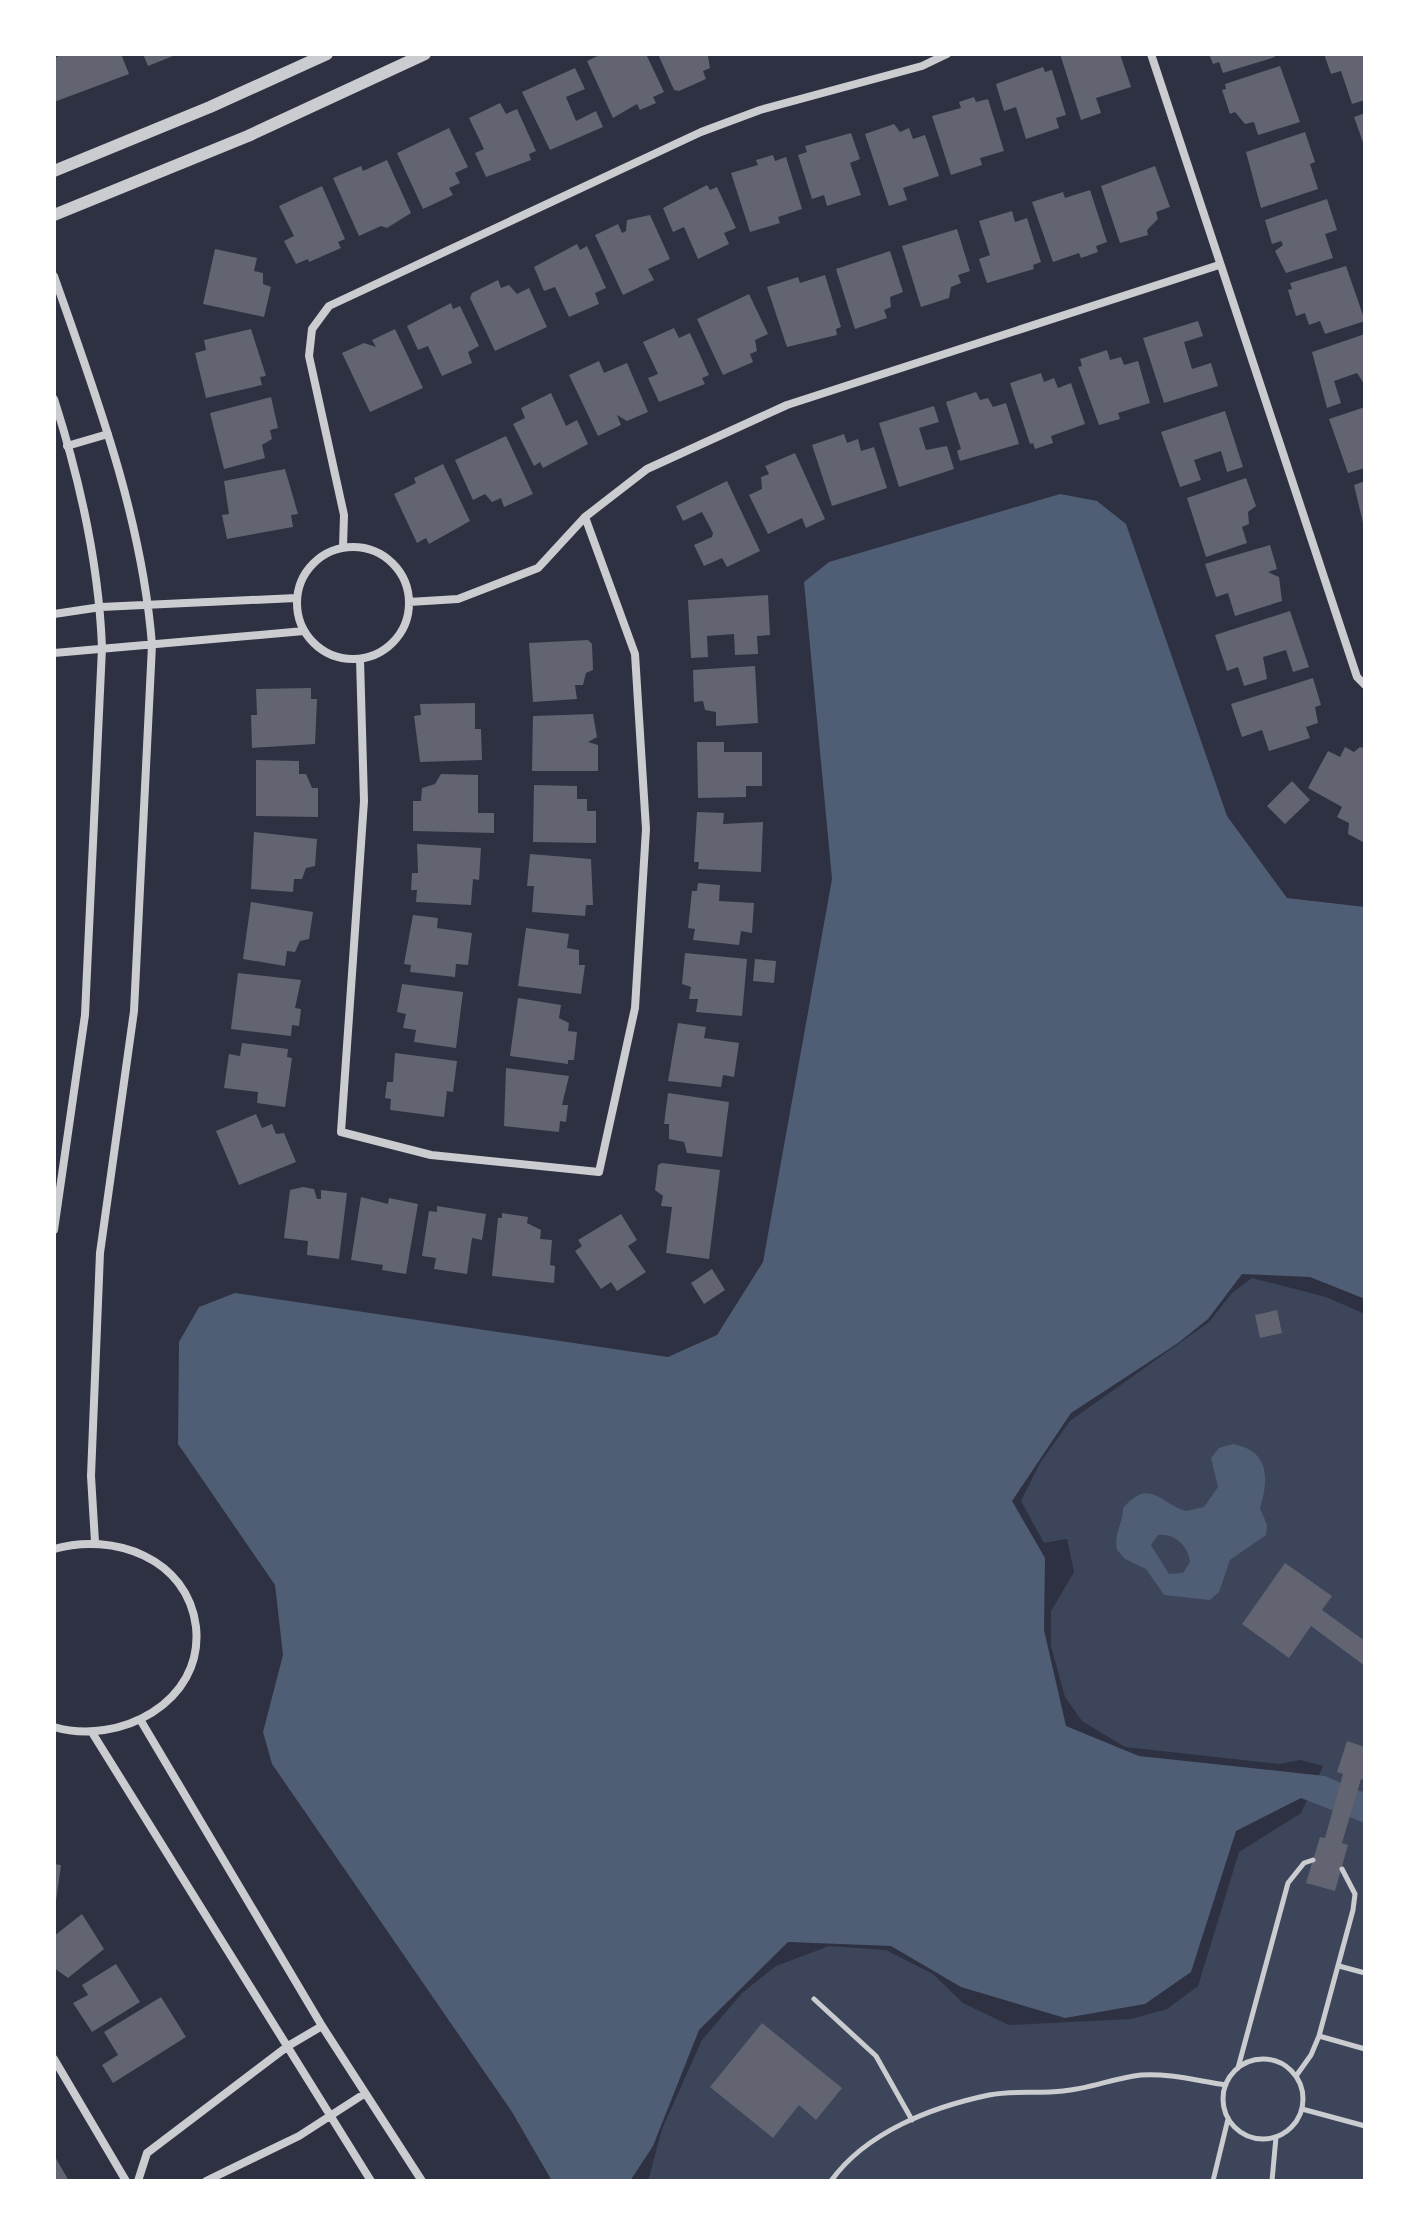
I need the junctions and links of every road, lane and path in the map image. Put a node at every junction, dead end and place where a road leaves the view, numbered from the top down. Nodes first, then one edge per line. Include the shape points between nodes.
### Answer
1 (327, 54) edge
2 (425, 54) edge
3 (947, 54) edge
4 (1151, 54) edge
5 (54, 171) edge
6 (54, 215) edge
7 (1219, 265) junction
8 (54, 276) edge
9 (54, 399) edge
10 (108, 434) junction
11 (67, 446) junction
12 (585, 517) junction
13 (343, 547) junction
14 (296, 598) junction
15 (409, 602) junction
16 (149, 605) junction
17 (101, 607) junction
18 (54, 614) edge
19 (304, 631) junction
20 (152, 645) junction
21 (102, 648) junction
22 (54, 653) edge
23 (360, 659) junction
24 (1365, 685) edge
25 (54, 1230) edge
26 (95, 1542) junction
27 (54, 1549) edge
28 (141, 1721) junction
29 (54, 1727) edge
30 (93, 1734) junction
31 (1313, 1860) dead end
32 (1342, 1869) dead end
33 (1339, 1966) junction
34 (1365, 1973) edge
35 (814, 1999) dead end
36 (322, 2026) junction
37 (1319, 2036) junction
38 (288, 2046) junction
39 (1365, 2049) edge
40 (54, 2059) edge
41 (1237, 2069) junction
42 (1296, 2076) junction
43 (1226, 2085) junction
44 (364, 2094) junction
45 (1302, 2109) junction
46 (332, 2116) junction
47 (1228, 2118) junction
48 (912, 2120) junction
49 (1365, 2126) edge
50 (1276, 2137) junction
51 (126, 2181) edge
52 (138, 2181) edge
53 (206, 2181) edge
54 (371, 2181) edge
55 (422, 2181) edge
56 (831, 2181) edge
57 (1213, 2181) edge
58 (1272, 2181) edge

1 - 5 street
2 - 6 street via 235,142
3 - 13 street via 701,132 329,306 312,329 309,356 344,515
4 - 7 street
7 - 12 street via 787,405 647,469
7 - 24 street via 1357,677
8 - 10 street
9 - 11 street
10 - 11 street
10 - 16 street
11 - 17 street
12 - 15 street via 538,568 458,599
12 - 23 street via 635,654 646,829 635,1008 599,1172 431,1155 341,1132 364,801
13 - 14 street via 311,565
13 - 15 street via 363,547 388,560 406,583
14 - 16 street
14 - 19 street
15 - 23 street via 407,619 389,646
16 - 17 street
16 - 20 street
17 - 18 street
17 - 21 street
19 - 20 street
19 - 23 street via 328,654
20 - 21 street
20 - 26 street via 134,1011 100,1253 91,1476
21 - 22 street
21 - 25 street via 85,1015
26 - 27 street
26 - 28 street via 154,1560 177,1581 190,1605 196,1629 194,1654 180,1687
28 - 30 street
28 - 36 street
29 - 30 street
30 - 38 street
31 - 41 lane via 1288,1883
32 - 33 lane via 1355,1894
33 - 34 lane
33 - 37 lane
35 - 48 lane via 876,2056
36 - 38 street
36 - 44 street
37 - 39 lane
37 - 42 lane
38 - 46 street
38 - 52 street via 147,2153
40 - 51 street
41 - 42 lane via 1266,2059
41 - 43 lane
42 - 45 lane
43 - 47 lane
43 - 48 lane via 1139,2075 1080,2089 990,2095
44 - 46 street
44 - 55 street
45 - 49 lane
45 - 50 lane via 1295,2123
46 - 53 street
46 - 54 street
47 - 50 lane via 1257,2139
47 - 57 lane
48 - 56 lane via 875,2140
50 - 58 lane

